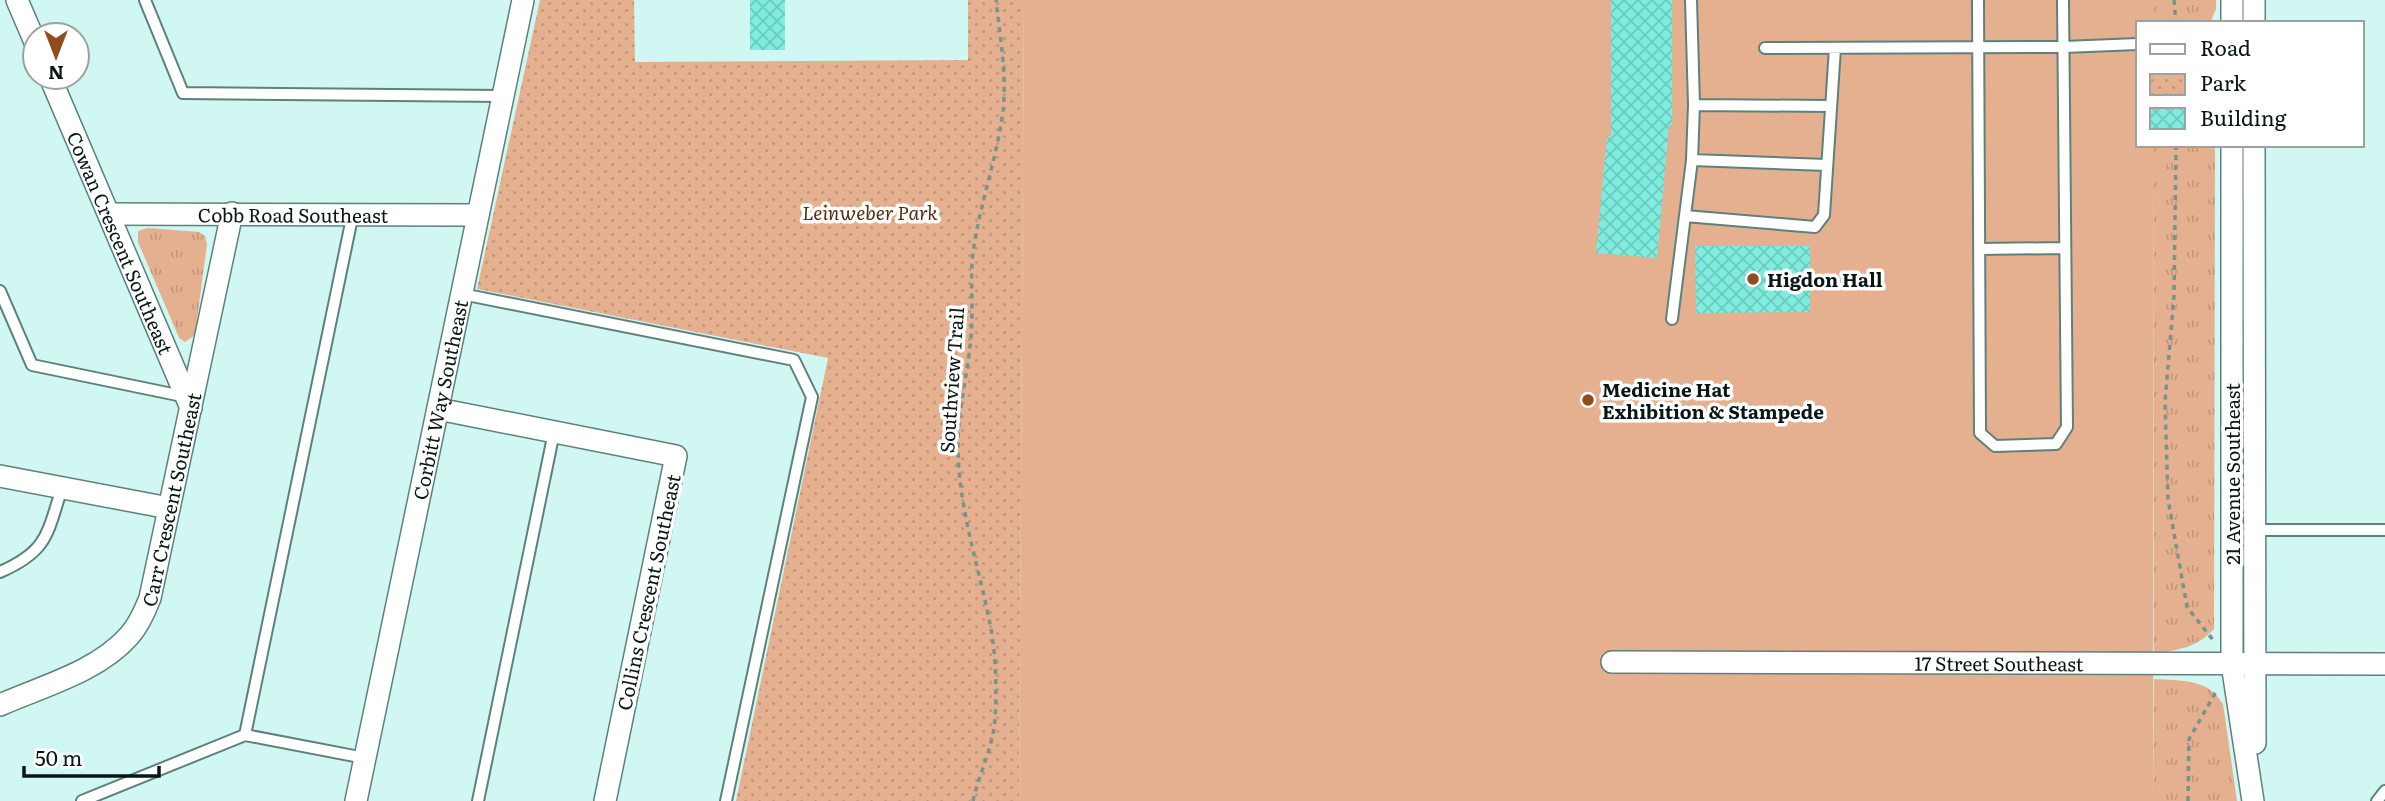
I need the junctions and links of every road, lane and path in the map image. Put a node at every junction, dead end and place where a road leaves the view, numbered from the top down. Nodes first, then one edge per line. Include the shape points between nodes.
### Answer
1 (17, 0) edge
2 (145, 0) edge
3 (523, 0) edge
4 (996, 0) edge
5 (1692, 0) edge
6 (1978, 0) edge
7 (2063, 0) edge
8 (2174, 0) edge
9 (2232, 0) edge
10 (2254, 0) edge
11 (26, 21) edge
12 (2176, 21) edge
13 (2232, 21) edge
14 (2254, 21) edge
15 (2136, 44) edge
16 (1978, 47) junction
17 (2064, 47) junction
18 (1765, 48) dead end
19 (1835, 48) junction
20 (56, 91) edge
21 (503, 96) junction
22 (1694, 106) junction
23 (1831, 106) junction
24 (2176, 147) edge
25 (2232, 147) edge
26 (2254, 147) edge
27 (1692, 160) junction
28 (1827, 164) junction
29 (232, 213) junction
30 (353, 213) junction
31 (109, 214) junction
32 (478, 215) junction
33 (1685, 216) junction
34 (2065, 248) junction
35 (1979, 249) junction
36 (0, 290) edge
37 (462, 293) junction
38 (1672, 318) dead end
39 (189, 402) junction
40 (438, 409) junction
41 (554, 432) junction
42 (0, 476) edge
43 (62, 488) junction
44 (169, 508) junction
45 (2254, 530) junction
46 (2385, 530) edge
47 (0, 572) edge
48 (1612, 662) dead end
49 (2254, 663) junction
50 (2232, 664) junction
51 (2385, 664) edge
52 (0, 705) edge
53 (244, 735) junction
54 (365, 758) junction
55 (2385, 791) edge
56 (82, 801) edge
57 (356, 801) edge
58 (478, 801) edge
59 (605, 801) edge
60 (726, 801) edge
61 (973, 801) edge
62 (2188, 801) edge
63 (2254, 801) edge
64 (2377, 801) edge

1 - 11 street
2 - 21 lane via 183,93
3 - 21 street, Corbitt Way Southeast
4 - 61 path, Southview Trail via 1003,110 974,247 971,334 958,444 970,545 990,625 994,664 995,720
5 - 22 lane
6 - 16 lane
7 - 17 lane
8 - 12 path
9 - 13 street
10 - 14 street
15 - 17 lane
16 - 17 lane
16 - 19 lane
16 - 35 lane
17 - 34 lane
18 - 19 lane
19 - 23 lane
20 - 31 street, Cowan Crescent Southeast
21 - 32 street, Corbitt Way Southeast
22 - 23 lane
22 - 27 lane
23 - 28 lane
24 - 50 path via 2174,296 2165,402 2168,499 2187,607
25 - 50 street, 21 Avenue Southeast
26 - 45 street, 21 Avenue Southeast
27 - 28 lane
27 - 33 lane
28 - 33 lane via 1824,215 1815,227
29 - 30 street, Cobb Road Southeast
29 - 31 street, Cobb Road Southeast
29 - 39 street, Carr Crescent Southeast
30 - 32 street, Cobb Road Southeast
30 - 53 lane
31 - 39 street, Cowan Crescent Southeast
32 - 37 street, Corbitt Way Southeast
33 - 38 lane
34 - 35 lane
34 - 35 lane via 2067,427 2056,444 1994,446 1980,433
36 - 39 lane via 32,365
37 - 40 street, Corbitt Way Southeast
37 - 60 lane via 794,360 813,397
39 - 44 street, Carr Crescent Southeast
40 - 41 street, Collins Crescent Southeast
40 - 54 street, Corbitt Way Southeast
41 - 58 lane
41 - 59 street, Collins Crescent Southeast via 676,456
42 - 43 street
43 - 44 street
43 - 47 lane via 37,550
44 - 52 street, Carr Crescent Southeast via 150,598 129,636 82,670
45 - 46 lane
45 - 49 street, 21 Avenue Southeast
48 - 50 street, 17 Street Southeast
49 - 50 street, 17 Street Southeast
49 - 51 street, 17 Street Southeast
49 - 63 street, 21 Avenue Southeast
50 - 62 path via 2189,739
50 - 63 street, 21 Avenue Southeast
53 - 54 lane
53 - 56 lane
54 - 57 street, Corbitt Way Southeast
55 - 64 lane

